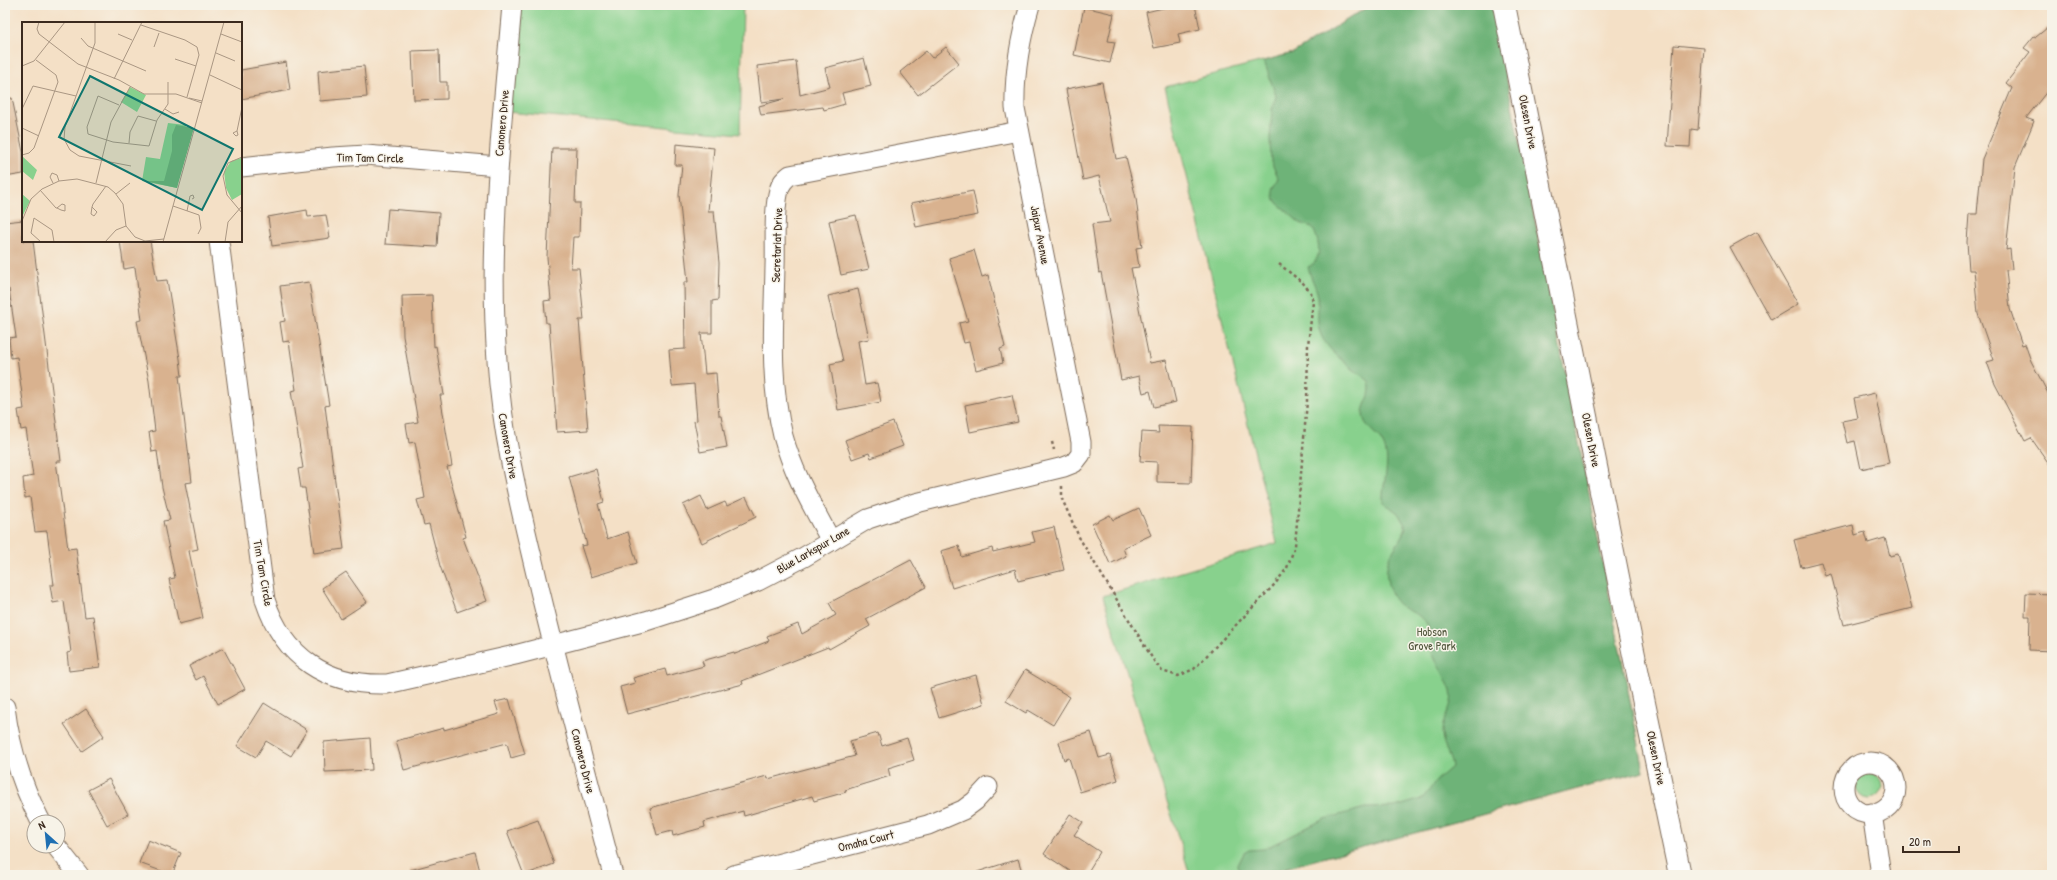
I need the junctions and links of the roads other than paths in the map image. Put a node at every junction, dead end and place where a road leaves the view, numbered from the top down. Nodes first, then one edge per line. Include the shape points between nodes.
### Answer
1 (512, 5) edge
2 (1030, 5) edge
3 (1504, 5) edge
4 (1019, 131) junction
5 (498, 166) junction
6 (242, 167) edge
7 (219, 242) edge
8 (1074, 463) joint
9 (831, 540) junction
10 (553, 644) junction
11 (5, 707) edge
12 (988, 787) dead end
13 (1872, 813) dead end
14 (37, 814) edge
15 (62, 854) edge
16 (79, 875) edge
17 (612, 875) edge
18 (734, 875) edge
19 (1680, 875) edge
20 (1881, 875) edge

1 - 5 street, Canonero Drive
2 - 4 street, Jaipur Avenue via 1018,49 1014,89
3 - 19 street, Olesen Drive
4 - 8 street, Jaipur Avenue via 1081,442 1081,454
4 - 9 street, Secretariat Drive via 790,175 782,182 776,226 774,370 778,408 795,471
5 - 6 street, Tim Tam Circle via 366,155
5 - 10 street, Canonero Drive via 494,302 501,402 513,478
7 - 10 street, Tim Tam Circle via 262,584 270,613 289,646 318,670 341,680 368,685 420,678
8 - 9 street, Blue Larkspur Lane via 885,512 868,518
9 - 10 street, Blue Larkspur Lane via 758,581 714,599 646,621
10 - 17 street, Canonero Drive
11 - 14 street via 10,742
12 - 18 street, Omaha Court via 975,802 963,810 928,825
13 - 20 street
15 - 16 street

